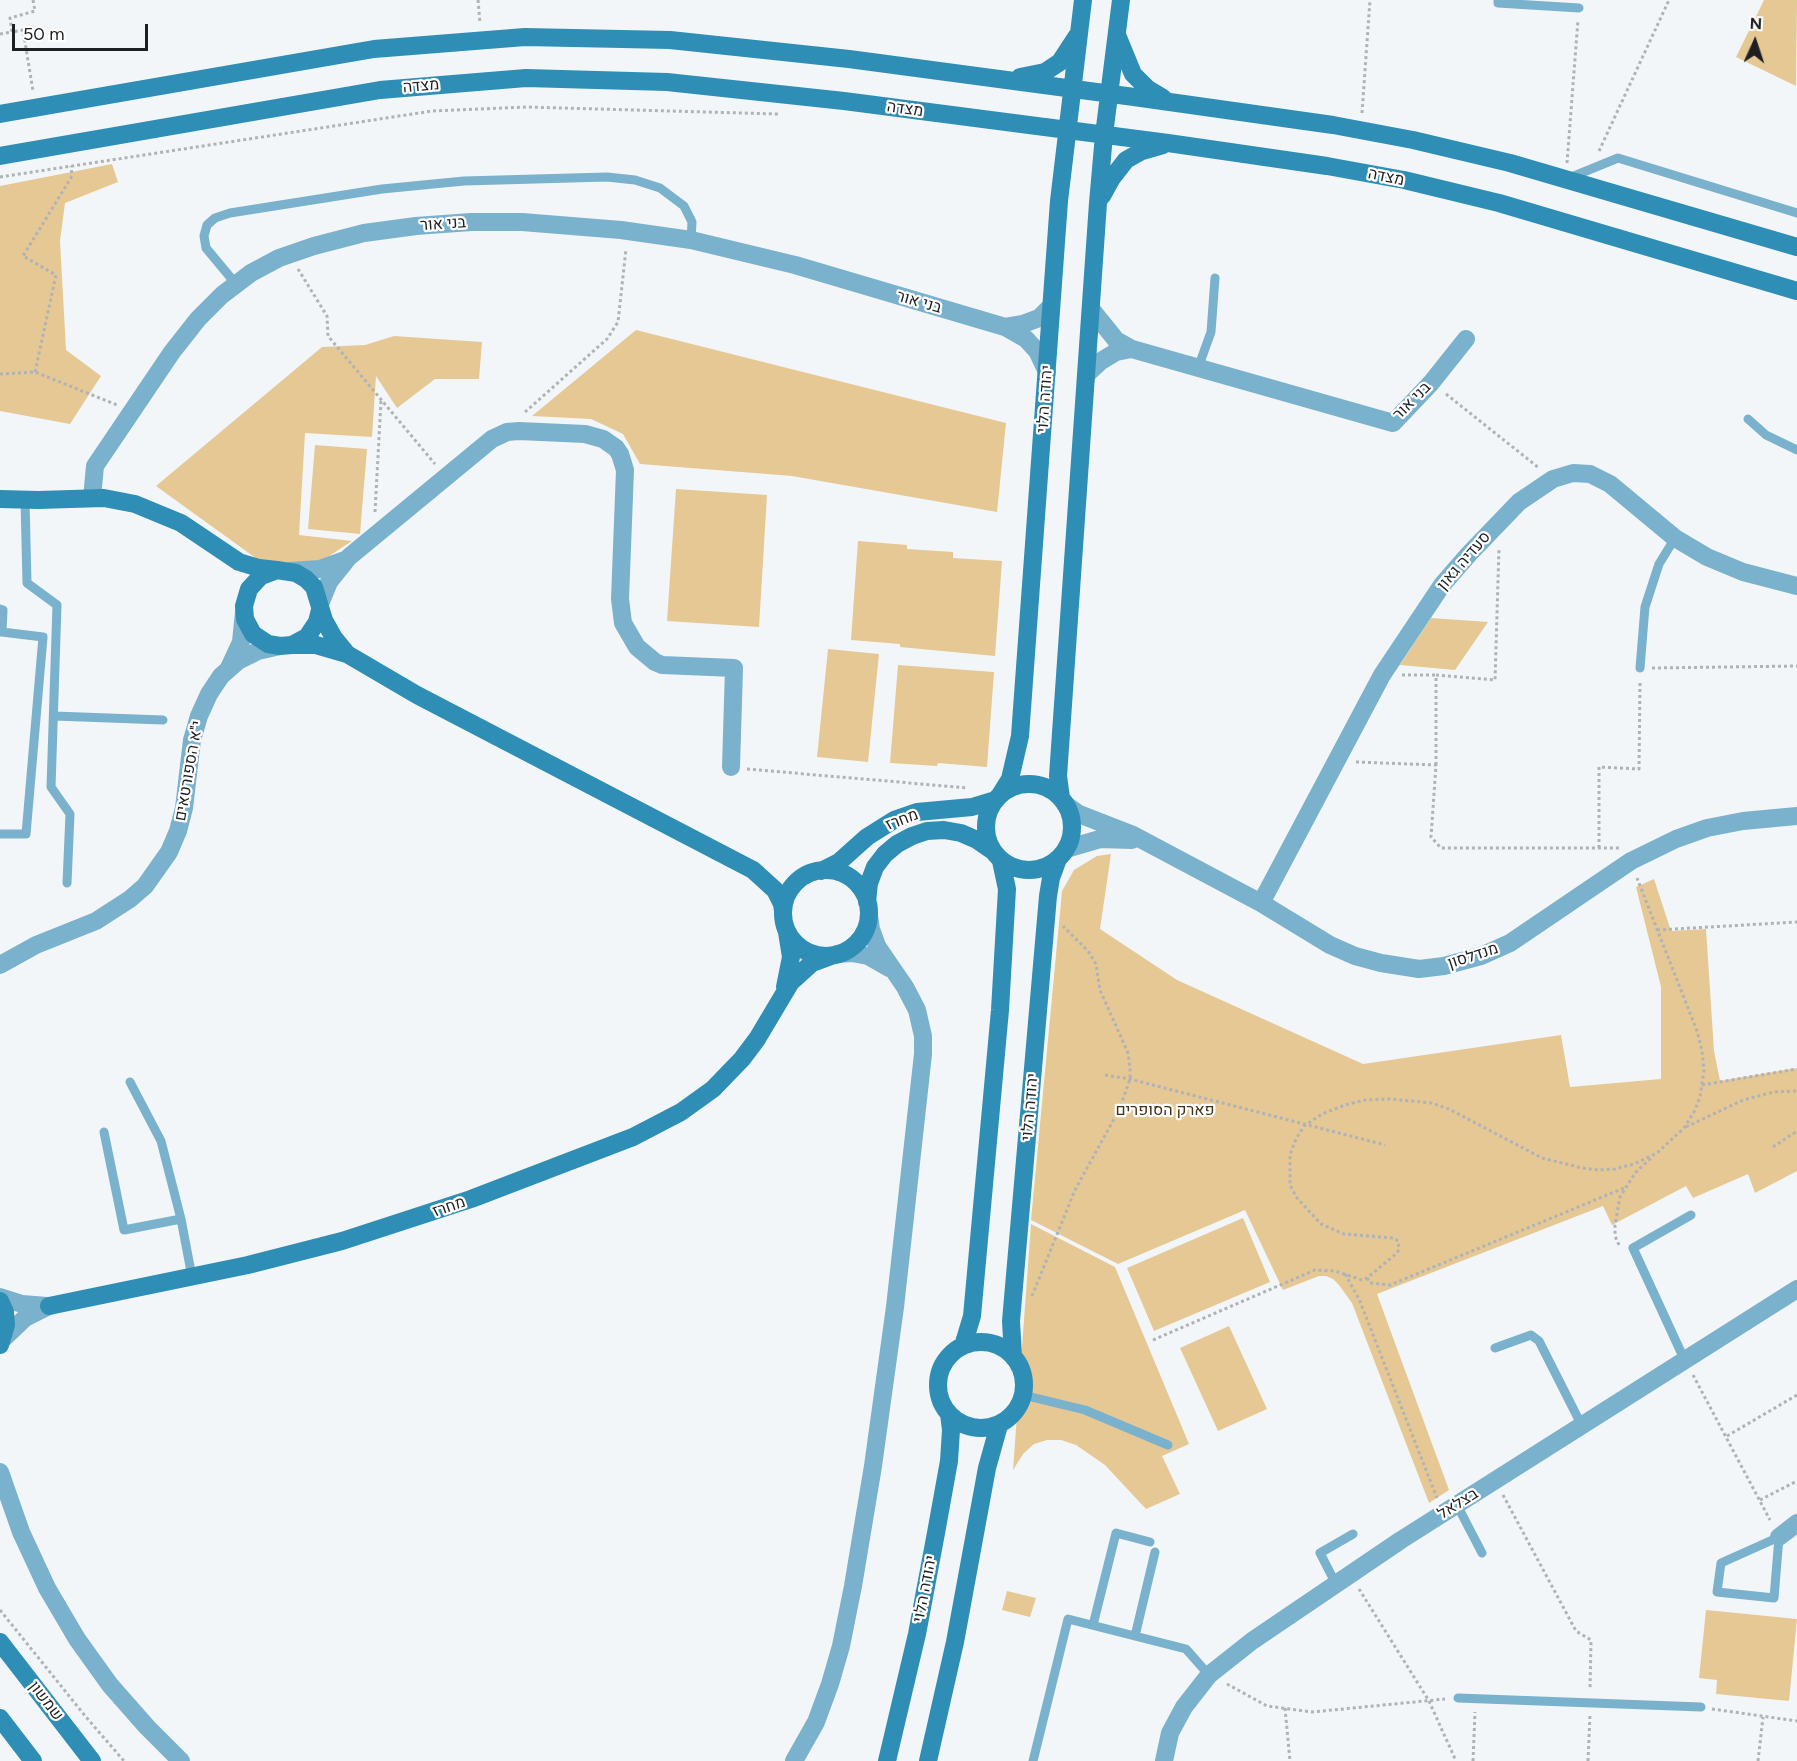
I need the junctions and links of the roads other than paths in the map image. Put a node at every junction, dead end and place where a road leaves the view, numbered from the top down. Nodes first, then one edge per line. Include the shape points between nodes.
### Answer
1 (1083, 0) edge
2 (1121, 0) edge
3 (1498, 0) edge
4 (1579, 8) road end
5 (1116, 32) junction
6 (1078, 35) junction
7 (1005, 80) junction
8 (1072, 89) junction
9 (1108, 93) junction
10 (1170, 102) junction
11 (0, 114) edge
12 (1066, 130) junction
13 (1104, 135) junction
14 (1168, 143) junction
15 (0, 156) edge
16 (1566, 180) junction
17 (1098, 203) junction
18 (1797, 213) edge
19 (691, 240) junction
20 (1797, 247) edge
21 (1215, 278) dead end
22 (236, 285) junction
23 (1797, 291) edge
24 (1052, 306) junction
25 (1091, 309) junction
26 (1005, 327) junction
27 (1466, 339) dead end
28 (1132, 349) junction
29 (1198, 368) junction
30 (1047, 372) junction
31 (1086, 375) junction
32 (1748, 419) dead end
33 (1797, 450) edge
34 (92, 498) junction
35 (0, 499) edge
36 (25, 500) junction
37 (1675, 538) junction
38 (225, 554) junction
39 (349, 557) junction
40 (284, 571) junction
41 (1797, 586) edge
42 (244, 606) junction
43 (320, 607) junction
44 (0, 609) edge
45 (286, 646) junction
46 (347, 654) junction
47 (229, 668) junction
48 (1640, 668) road end
49 (54, 716) junction
50 (162, 720) dead end
51 (731, 768) road end
52 (999, 795) junction
53 (1063, 801) junction
54 (1797, 816) edge
55 (0, 834) edge
56 (1145, 842) junction
57 (1062, 854) junction
58 (997, 856) junction
59 (753, 870) junction
60 (815, 873) junction
61 (67, 883) dead end
62 (1261, 903) junction
63 (868, 909) junction
64 (783, 911) junction
65 (787, 931) junction
66 (834, 955) junction
67 (0, 965) edge
68 (893, 971) junction
69 (784, 992) junction
70 (130, 1082) dead end
71 (104, 1132) dead end
72 (1692, 1215) dead end
73 (181, 1219) junction
74 (192, 1277) junction
75 (1797, 1289) edge
76 (0, 1299) edge
77 (49, 1306) junction
78 (2, 1341) edge
79 (963, 1346) junction
80 (1495, 1347) dead end
81 (1013, 1356) junction
82 (1685, 1361) junction
83 (1023, 1395) junction
84 (949, 1414) junction
85 (999, 1425) junction
86 (1581, 1426) junction
87 (1168, 1445) dead end
88 (0, 1472) edge
89 (1450, 1509) junction
90 (1797, 1523) edge
91 (1353, 1534) dead end
92 (1779, 1537) junction
93 (1149, 1542) dead end
94 (1155, 1552) dead end
95 (1482, 1553) dead end
96 (1343, 1579) junction
97 (1093, 1625) junction
98 (1136, 1636) junction
99 (0, 1642) edge
100 (1209, 1675) junction
101 (1458, 1698) road end
102 (1701, 1707) road end
103 (0, 1719) edge
104 (33, 1761) edge
105 (92, 1761) edge
106 (181, 1761) edge
107 (794, 1761) edge
108 (887, 1761) edge
109 (928, 1761) edge
110 (1033, 1761) edge
111 (1164, 1761) edge

1 - 6 main road, יהודה הלוי
2 - 5 main road
3 - 4 lane
5 - 9 main road
5 - 10 main road via 1133,74
6 - 7 main road via 1060,62 1045,72
6 - 8 main road, יהודה הלוי
7 - 8 main road
7 - 11 main road via 670,40 525,37 374,49
8 - 9 main road
8 - 12 main road, יהודה הלוי
9 - 10 main road
9 - 13 main road
10 - 16 main road via 1413,140
12 - 13 main road, מצדה
12 - 15 main road, מצדה via 667,82 526,78 380,90
12 - 24 main road, יהודה הלוי
13 - 14 main road, מצדה
13 - 17 main road
14 - 17 main road via 1126,160
14 - 23 main road, מצדה via 1404,180 1499,203
16 - 18 lane via 1618,158
16 - 20 main road
17 - 25 main road
19 - 22 street, בני אור via 561,224 471,222 364,233 314,246 279,258
19 - 22 lane via 692,222 684,207 660,188 635,180 607,177 464,181 382,189 215,218 207,225 206,249
19 - 26 street, בני אור via 795,265
21 - 29 lane via 1211,332
22 - 34 street, בני אור via 198,319 132,411 95,466
24 - 26 street via 1039,318
24 - 30 main road, יהודה הלוי
25 - 28 street, בני אור via 1116,340
25 - 31 main road
26 - 30 street, בני אור via 1026,339
27 - 29 street, בני אור via 1393,423
28 - 29 street, בני אור
28 - 31 street via 1116,352
30 - 52 main road, יהודה הלוי via 1020,736 1010,779
31 - 53 main road via 1058,776
32 - 33 lane via 1766,435
34 - 36 main road
34 - 38 main road via 120,501 166,515
35 - 36 main road
36 - 49 lane via 27,583 57,605
37 - 41 street, סעדיה גאון via 1743,573
37 - 48 lane via 1659,564 1645,607
37 - 62 street, סעדיה גאון via 1610,484 1590,474 1573,473 1553,479 1519,502 1442,585 1382,675
38 - 40 main road via 249,566
38 - 42 main road via 239,576
39 - 40 street via 320,569
39 - 43 street via 329,582
39 - 51 street via 492,439 511,432 585,434 603,439 616,448 626,480 620,599 623,623 643,654 660,664 734,668
40 - 42 main road via 256,580
40 - 43 main road via 310,583
42 - 45 main road via 253,634 268,644
42 - 47 street via 241,642
43 - 45 main road via 311,632 303,640
43 - 46 main road via 334,638
44 - 55 lane via 2,632 42,637 26,834
45 - 46 main road via 316,645
45 - 47 street via 253,653
46 - 59 main road via 417,695
47 - 67 street, י"א הספורטאים via 209,694 199,716 189,753 182,816 158,870 114,911
49 - 50 lane
49 - 61 lane via 51,787 70,814
52 - 53 main road via 1031,784 1045,787
52 - 58 main road via 988,812 986,825 987,838
52 - 60 main road, מחרז via 972,807 917,812 894,820 839,862
53 - 56 street, מנדלסון via 1079,814
53 - 57 main road via 1072,822 1071,836
54 - 62 street, מנדלסון via 1707,828 1627,855 1510,943 1444,966 1419,969 1355,956
56 - 57 street, מנדלסון via 1100,839
56 - 62 street, מנדלסון
57 - 58 main road via 1040,869 1026,870
57 - 81 main road, יהודה הלוי via 1051,878 1047,910 1011,1321
58 - 63 main road, מחרז via 961,833 927,831 912,836 885,854 875,867 869,883
58 - 79 main road via 1007,889 1000,1010 972,1316
59 - 60 main road via 779,876
59 - 64 main road via 775,890
60 - 63 main road via 835,872 853,880 862,890
60 - 64 main road via 793,886
63 - 66 main road via 866,929 859,940
63 - 68 street via 877,946
64 - 65 main road
65 - 66 main road via 805,950
65 - 69 main road, מחרז via 791,957
66 - 68 street via 868,956
66 - 69 main road, מחרז via 807,966
68 - 107 street via 917,1010 923,1045 895,1307 846,1626 824,1703
69 - 74 main road, מחרז via 757,1040 728,1075 697,1101 649,1130 405,1222 279,1258
70 - 73 lane via 161,1141
71 - 73 lane via 124,1230
72 - 82 lane via 1633,1248
73 - 74 lane
74 - 77 main road, מחרז
75 - 82 street, בצלאל
76 - 77 street, מחרז
76 - 78 main road via 6,1318
77 - 78 street, מחרז via 25,1318
79 - 81 main road via 991,1343
79 - 84 main road via 948,1358 939,1376 939,1397
80 - 86 lane via 1531,1335 1539,1341
81 - 83 main road via 1023,1374
82 - 86 street, בצלאל
83 - 85 main road via 1015,1413
83 - 87 lane via 1085,1410
84 - 85 main road via 972,1428
84 - 108 main road, יהודה הלוי via 950,1453 936,1533
85 - 109 main road
86 - 89 street, בצלאל
88 - 106 street via 47,1588 77,1639 110,1685
89 - 95 lane
89 - 96 street, בצלאל
90 - 92 street
91 - 96 lane via 1320,1553
92 - 92 lane via 1721,1563 1717,1592 1774,1598
93 - 97 lane via 1116,1533
94 - 98 lane
96 - 100 street, בצלאל
97 - 98 lane
97 - 110 lane via 1068,1619
98 - 100 lane via 1186,1648
99 - 105 main road, שמשון
100 - 111 street, בצלאל via 1170,1733
101 - 102 lane
103 - 104 main road

